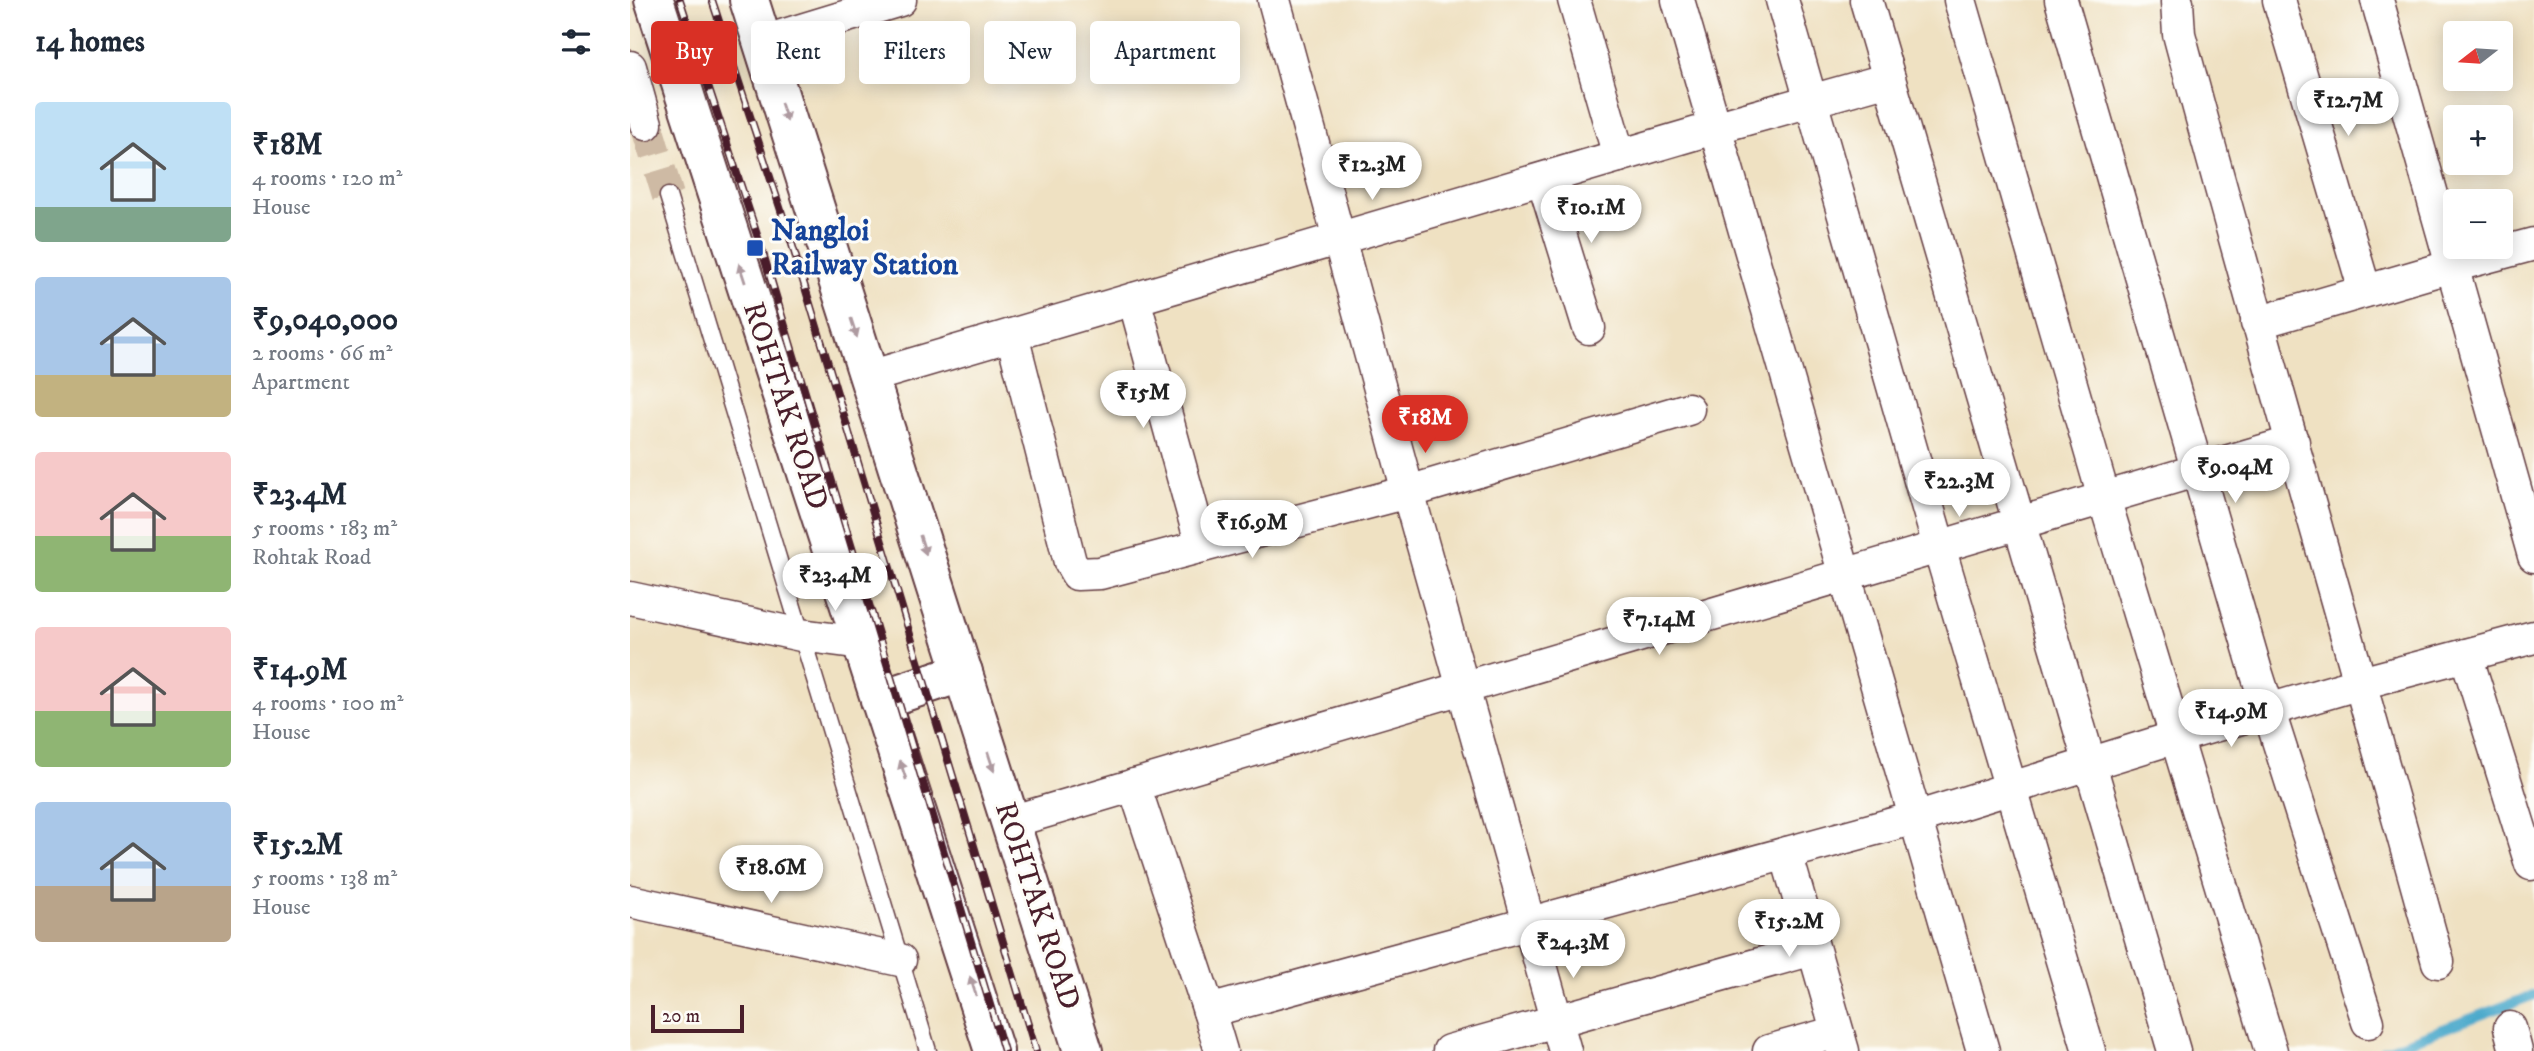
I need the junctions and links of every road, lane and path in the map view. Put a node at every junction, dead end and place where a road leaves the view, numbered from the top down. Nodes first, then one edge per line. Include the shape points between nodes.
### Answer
1 (637, 0) edge
2 (654, 0) edge
3 (749, 0) edge
4 (900, 0) edge
5 (1274, 0) edge
6 (1574, 0) edge
7 (1678, 0) edge
8 (1782, 0) edge
9 (1866, 0) edge
10 (1960, 0) edge
11 (2061, 0) edge
12 (2279, 0) edge
13 (2377, 0) edge
14 (2183, 1) edge
15 (630, 2) edge
16 (756, 21) edge
17 (831, 21) edge
18 (630, 67) edge
19 (1889, 79) junction
20 (775, 84) edge
21 (1811, 100) junction
22 (646, 124) tunnel mouth
23 (1714, 128) junction
24 (1619, 156) junction
25 (1543, 178) junction
26 (668, 196) tunnel mouth
27 (1340, 239) junction
28 (2534, 244) edge
29 (2452, 266) junction
30 (2365, 291) junction
31 (1134, 299) junction
32 (2257, 323) junction
33 (1589, 328) dead end
34 (1012, 335) junction
35 (869, 377) junction
36 (1688, 409) dead end
37 (2293, 442) junction
38 (2198, 470) junction
39 (1408, 492) junction
40 (2105, 498) junction
41 (2019, 523) junction
42 (1202, 546) junction
43 (1939, 547) junction
44 (2534, 556) edge
45 (1844, 575) junction
46 (630, 598) edge
47 (801, 635) junction
48 (2534, 637) edge
49 (862, 643) junction
50 (2466, 655) junction
51 (963, 672) junction
52 (2361, 683) junction
53 (1463, 688) junction
54 (880, 700) junction
55 (2270, 711) junction
56 (2176, 737) junction
57 (2089, 763) junction
58 (1133, 785) junction
59 (2011, 788) junction
60 (1915, 818) junction
61 (1010, 822) junction
62 (1786, 853) junction
63 (2531, 864) dead end
64 (630, 901) edge
65 (1530, 923) junction
66 (1813, 948) junction
67 (900, 960) junction
68 (2438, 962) dead end
69 (1209, 1011) junction
70 (2368, 1022) dead end
71 (1561, 1036) edge
72 (1840, 1041) edge
73 (928, 1051) edge
74 (993, 1051) edge
75 (1083, 1051) edge
76 (1221, 1051) edge
77 (1449, 1051) edge
78 (1769, 1051) edge
79 (1983, 1051) edge
80 (2089, 1051) edge
81 (2174, 1051) edge
82 (2272, 1051) edge

1 - 15 street
49 -> 2 highway, ROHTAK ROAD
3 - 16 highway, ROHTAK ROAD
4 - 17 street
5 - 27 street
6 - 24 street
7 - 23 street
8 - 21 street
9 - 19 street
10 - 40 street
11 - 38 street
12 - 30 street
13 - 29 street
14 - 32 street via 2179,34
18 - 22 street
19 - 21 street
19 - 41 street
20 -> 35 highway, ROHTAK ROAD
21 - 23 street
21 - 43 street
23 - 24 street
23 - 45 street
24 - 25 street
25 - 27 street
25 - 33 street
26 - 47 lane
27 - 31 street
27 - 39 street
28 - 29 street
29 - 30 street
29 - 44 street
30 - 32 street
31 - 34 street
31 - 42 street
32 - 37 street
34 - 35 street
34 - 42 street via 1070,562 1077,573 1100,573
35 -> 51 highway, ROHTAK ROAD
36 - 39 street
37 - 38 street
37 - 52 street
38 - 40 street
38 - 55 street
39 - 42 street
39 - 53 street
40 - 41 street
40 - 56 street
41 - 43 street
41 - 57 street
43 - 45 street
43 - 59 street
45 - 53 street
45 - 60 street
46 - 47 street
47 - 49 street
47 - 67 lane
48 - 50 street
49 - 54 highway, ROHTAK ROAD
50 - 52 street
50 - 63 street
51 - 54 highway
51 -> 61 highway, ROHTAK ROAD
52 - 55 street
52 - 68 street
53 - 58 street
53 - 65 street
74 -> 54 highway, ROHTAK ROAD
55 - 56 street
55 - 70 street
56 - 57 street
56 - 82 street
57 - 59 street
57 - 81 street
58 - 61 street
58 - 69 street
59 - 60 street
59 - 80 street
60 - 62 street
60 - 79 street
61 - 75 highway, ROHTAK ROAD
62 - 65 street
62 - 66 street
64 - 67 street
65 - 69 street
65 - 71 street
66 - 71 street
66 - 72 street
67 - 73 lane
69 - 76 street
71 - 77 street
72 - 78 street

